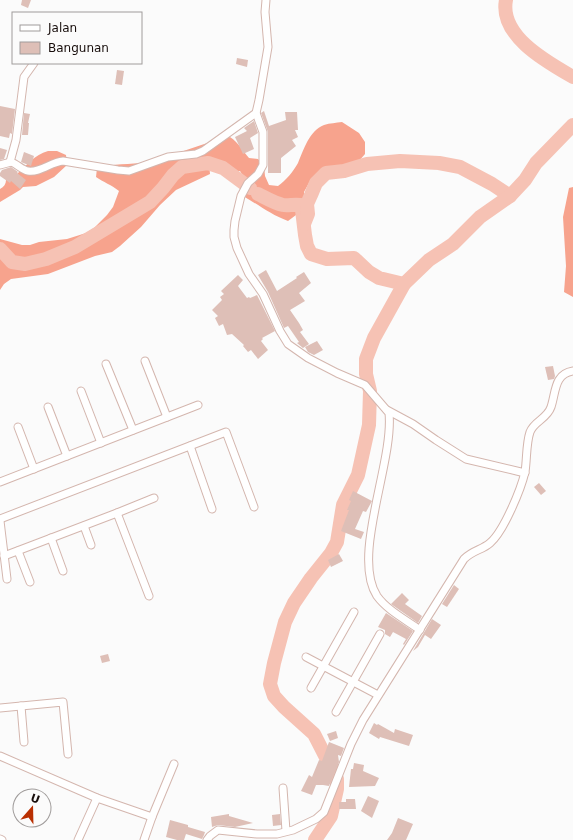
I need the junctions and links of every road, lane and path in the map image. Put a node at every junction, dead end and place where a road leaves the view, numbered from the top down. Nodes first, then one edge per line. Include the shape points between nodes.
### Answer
1 (266, 0) edge
2 (33, 64) edge
3 (256, 113) junction
4 (10, 162) junction
5 (0, 165) edge
6 (145, 361) dead end
7 (106, 364) dead end
8 (573, 371) edge
9 (81, 391) dead end
10 (198, 405) dead end
11 (48, 407) dead end
12 (386, 410) junction
13 (167, 417) junction
14 (18, 427) dead end
15 (133, 430) junction
16 (101, 443) junction
17 (190, 446) junction
18 (67, 456) junction
19 (34, 469) junction
20 (524, 473) junction
21 (0, 482) edge
22 (154, 498) dead end
23 (254, 507) dead end
24 (212, 509) dead end
25 (117, 513) junction
26 (0, 520) edge
27 (84, 526) junction
28 (1, 538) edge
29 (51, 538) junction
30 (91, 545) dead end
31 (18, 551) junction
32 (4, 556) junction
33 (63, 571) dead end
34 (7, 579) dead end
35 (30, 582) dead end
36 (149, 596) dead end
37 (354, 612) dead end
38 (420, 630) junction
39 (380, 634) dead end
40 (306, 657) dead end
41 (323, 666) junction
42 (353, 681) junction
43 (311, 688) dead end
44 (378, 695) junction
45 (21, 706) junction
46 (0, 708) edge
47 (336, 712) dead end
48 (24, 742) dead end
49 (68, 754) dead end
50 (0, 756) edge
51 (174, 764) dead end
52 (283, 788) dead end
53 (97, 798) junction
54 (152, 817) junction
55 (286, 831) junction
56 (78, 840) edge
57 (144, 840) edge
58 (208, 840) edge

1 - 3 street via 268,47
2 - 4 street via 24,76 16,140
3 - 4 street via 199,153 168,157 129,171 62,161 30,171
3 - 12 street via 263,132 263,165 242,196 235,221 235,243 249,274 263,294 288,344 308,358 367,386
4 - 5 street
6 - 13 street
7 - 15 street
8 - 20 street via 560,377 549,412 533,426
9 - 16 street
10 - 13 street
11 - 18 street
12 - 20 street via 413,424 466,459
12 - 38 street via 389,413 388,437 370,541 370,580 380,599
13 - 15 street
14 - 19 street
15 - 16 street
16 - 18 street
17 - 23 street via 226,432
17 - 24 street
17 - 26 street
18 - 19 street
19 - 21 street
20 - 38 street via 514,502 495,537 464,559
22 - 25 street
25 - 27 street
25 - 36 street
26 - 28 street
27 - 29 street
27 - 30 street
28 - 32 street
29 - 31 street
29 - 33 street
31 - 32 street
31 - 35 street
32 - 34 street
37 - 41 street
38 - 44 street
39 - 42 street
40 - 41 street
41 - 42 street
41 - 43 street
42 - 44 street
42 - 47 street
44 - 55 street via 357,732 321,816
45 - 46 street
45 - 48 street
45 - 49 street via 63,702
50 - 53 street
51 - 54 street
52 - 55 street
53 - 54 street
53 - 56 street
54 - 57 street
55 - 58 street via 277,834 257,834 218,830

